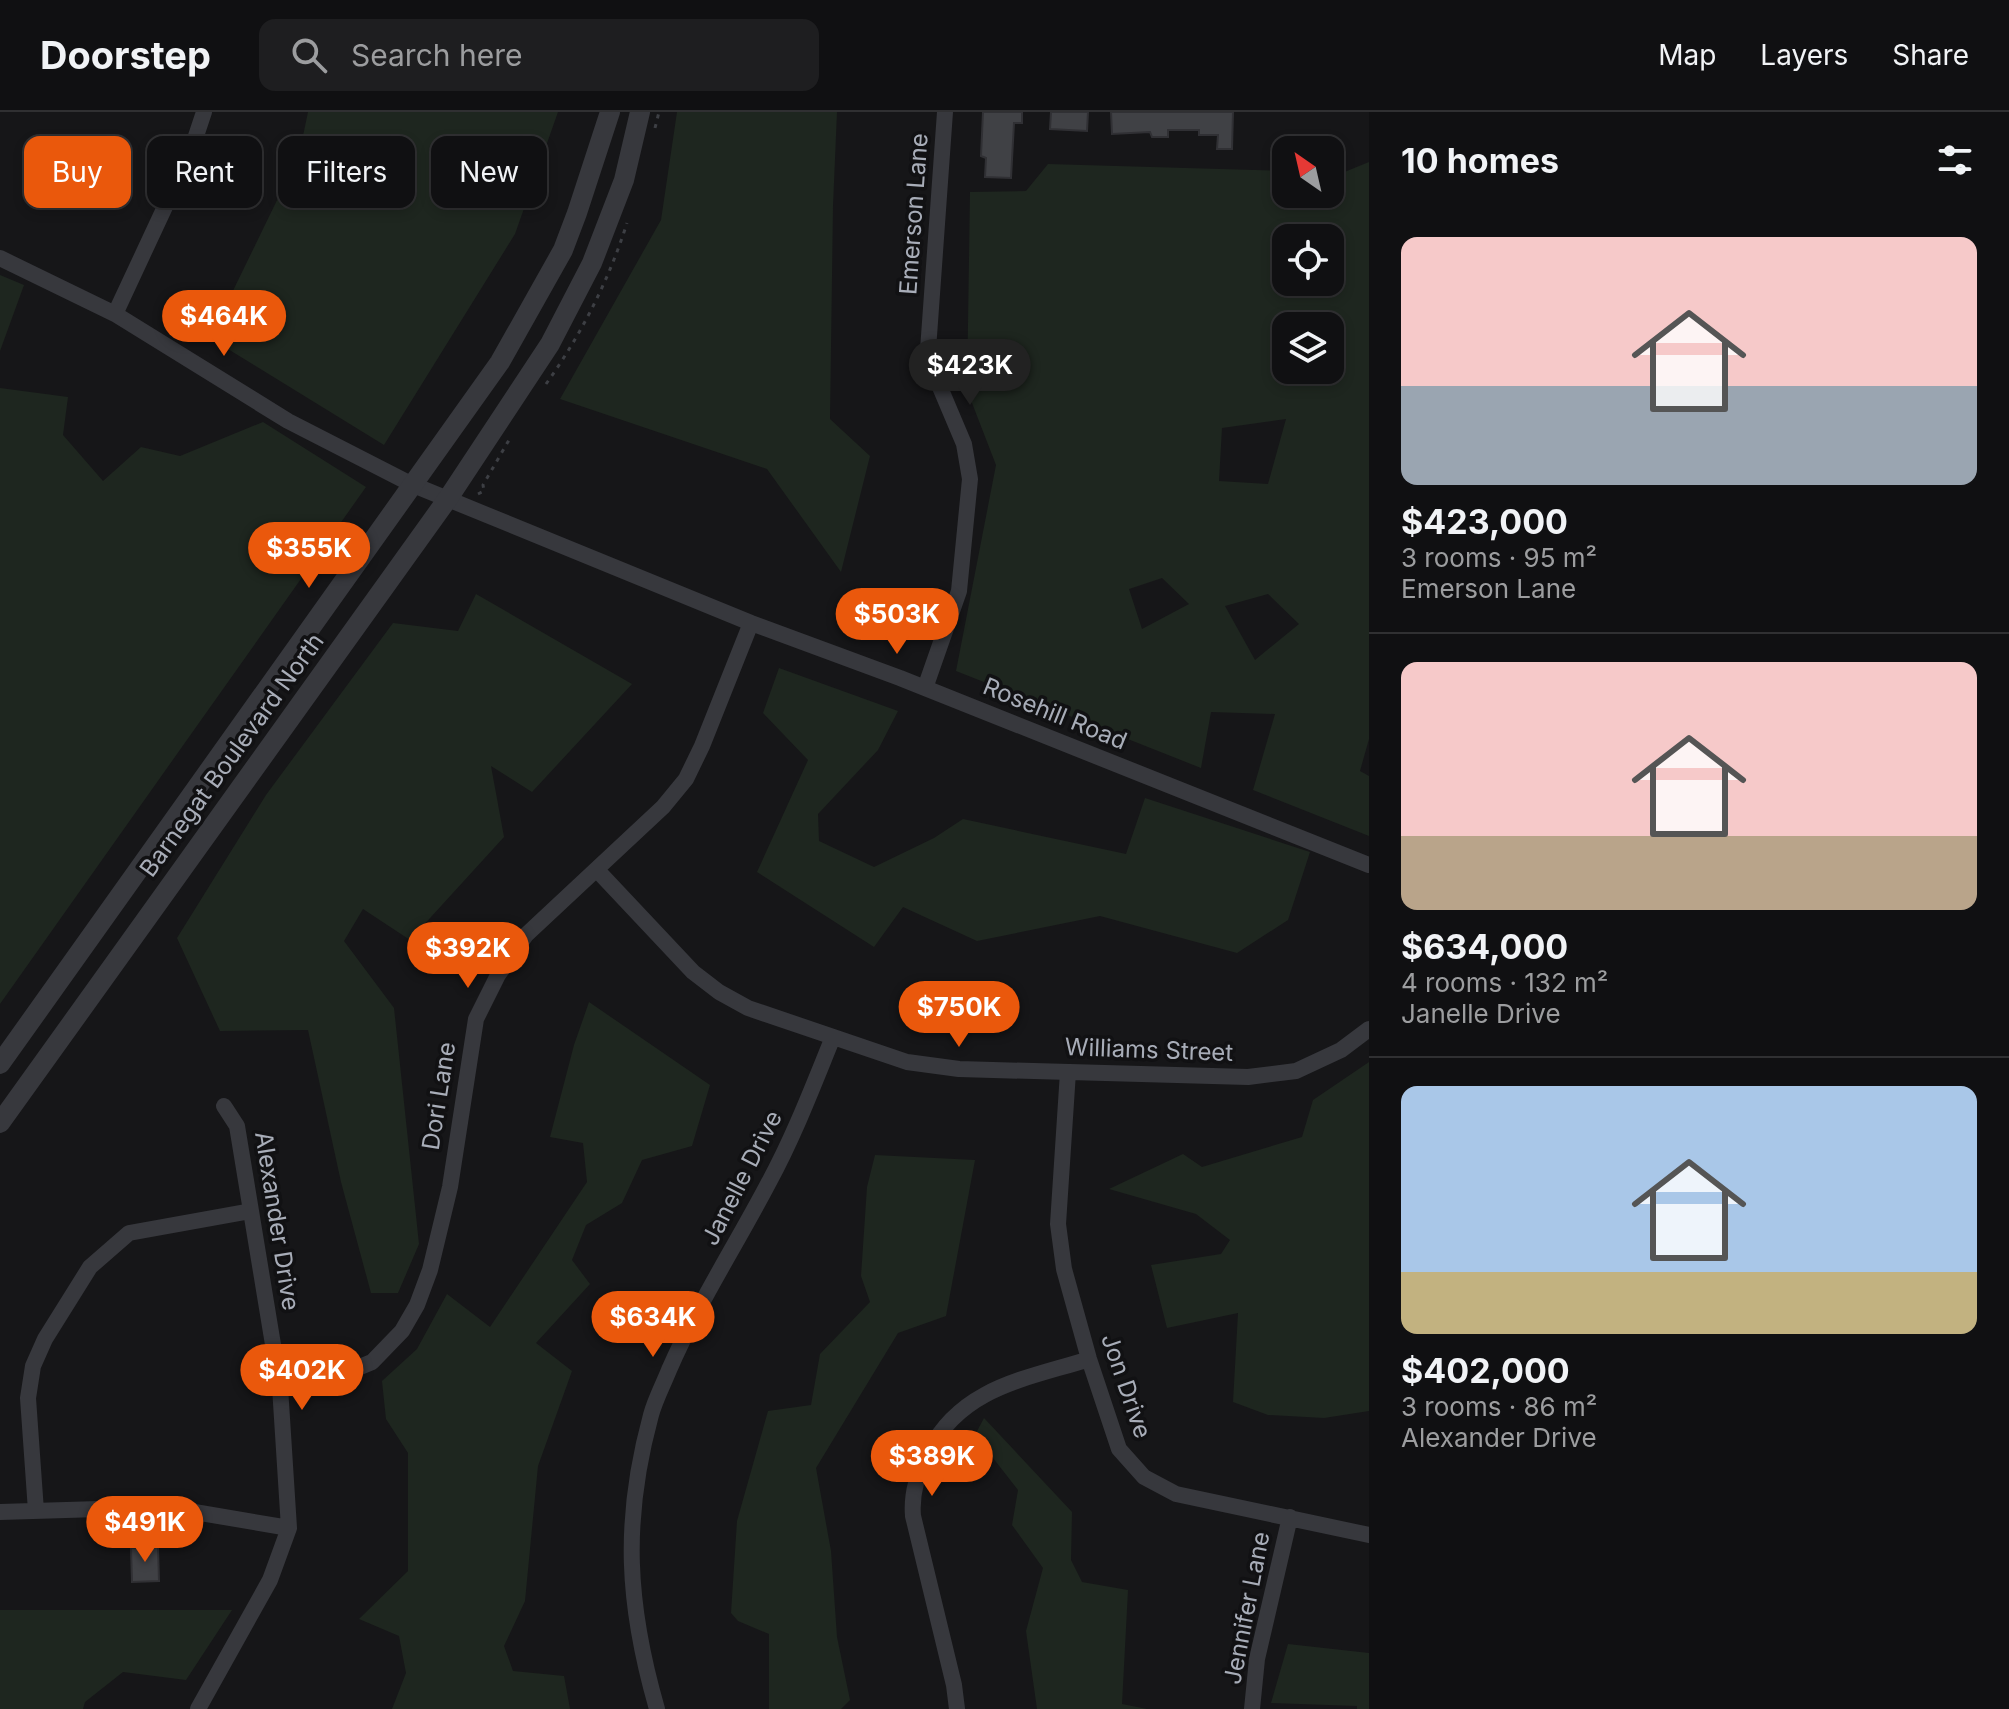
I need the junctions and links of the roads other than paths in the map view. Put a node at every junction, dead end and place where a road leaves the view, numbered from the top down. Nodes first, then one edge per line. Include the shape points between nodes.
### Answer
1 (204, 112) edge
2 (610, 112) edge
3 (640, 112) edge
4 (945, 112) edge
5 (0, 258) edge
6 (115, 314) junction
7 (411, 484) junction
8 (449, 497) junction
9 (751, 623) junction
10 (925, 688) junction
11 (1369, 865) edge
12 (597, 870) junction
13 (1369, 1029) edge
14 (833, 1037) junction
15 (0, 1064) edge
16 (1068, 1072) junction
17 (224, 1106) dead end
18 (0, 1123) edge
19 (251, 1211) junction
20 (1089, 1359) junction
21 (280, 1387) junction
22 (36, 1511) junction
23 (0, 1512) edge
24 (1290, 1517) junction
25 (289, 1528) junction
26 (1369, 1535) edge
27 (198, 1709) edge
28 (657, 1709) edge
29 (957, 1709) edge
30 (1252, 1709) edge

1 - 6 street
2 - 7 street, Barnegat Boulevard North via 563,250 541,292 500,362
3 - 8 street, Barnegat Boulevard North via 624,180 592,263 550,344
4 - 10 street, Emerson Lane via 928,350 964,444 970,479 959,591
5 - 6 street, Rosehill Road
6 - 7 street, Rosehill Road via 288,421
7 - 8 street, Rosehill Road
7 - 15 street, Barnegat Boulevard North
8 - 9 street, Rosehill Road
8 - 18 street, Barnegat Boulevard North
9 - 10 street, Rosehill Road
9 - 12 street, Dori Lane via 686,779
10 - 11 street, Rosehill Road
12 - 14 street, Williams Street via 693,972 719,992 748,1008
12 - 21 street, Dori Lane via 526,935 476,1019 450,1187 430,1270 402,1331 372,1362 338,1376
13 - 16 street, Williams Street via 1341,1050 1296,1071 1248,1077
14 - 16 street, Williams Street via 931,1067
14 - 28 street, Janelle Drive via 771,1179 683,1338 651,1414 631,1523 631,1560 639,1643
16 - 20 street, Jon Drive via 1058,1224 1064,1269
17 - 19 street, Alexander Drive via 237,1126
19 - 21 street, Alexander Drive
19 - 22 street via 129,1233 90,1267 33,1366 28,1398
20 - 24 street, Jon Drive via 1119,1449 1144,1477 1176,1494
20 - 29 street via 972,1401 937,1436 918,1476 913,1516
21 - 25 street, Alexander Drive
22 - 23 street
22 - 25 street via 165,1507
24 - 26 street, Jon Drive
24 - 30 street, Jennifer Lane via 1257,1659
25 - 27 street, Alexander Drive via 270,1580

